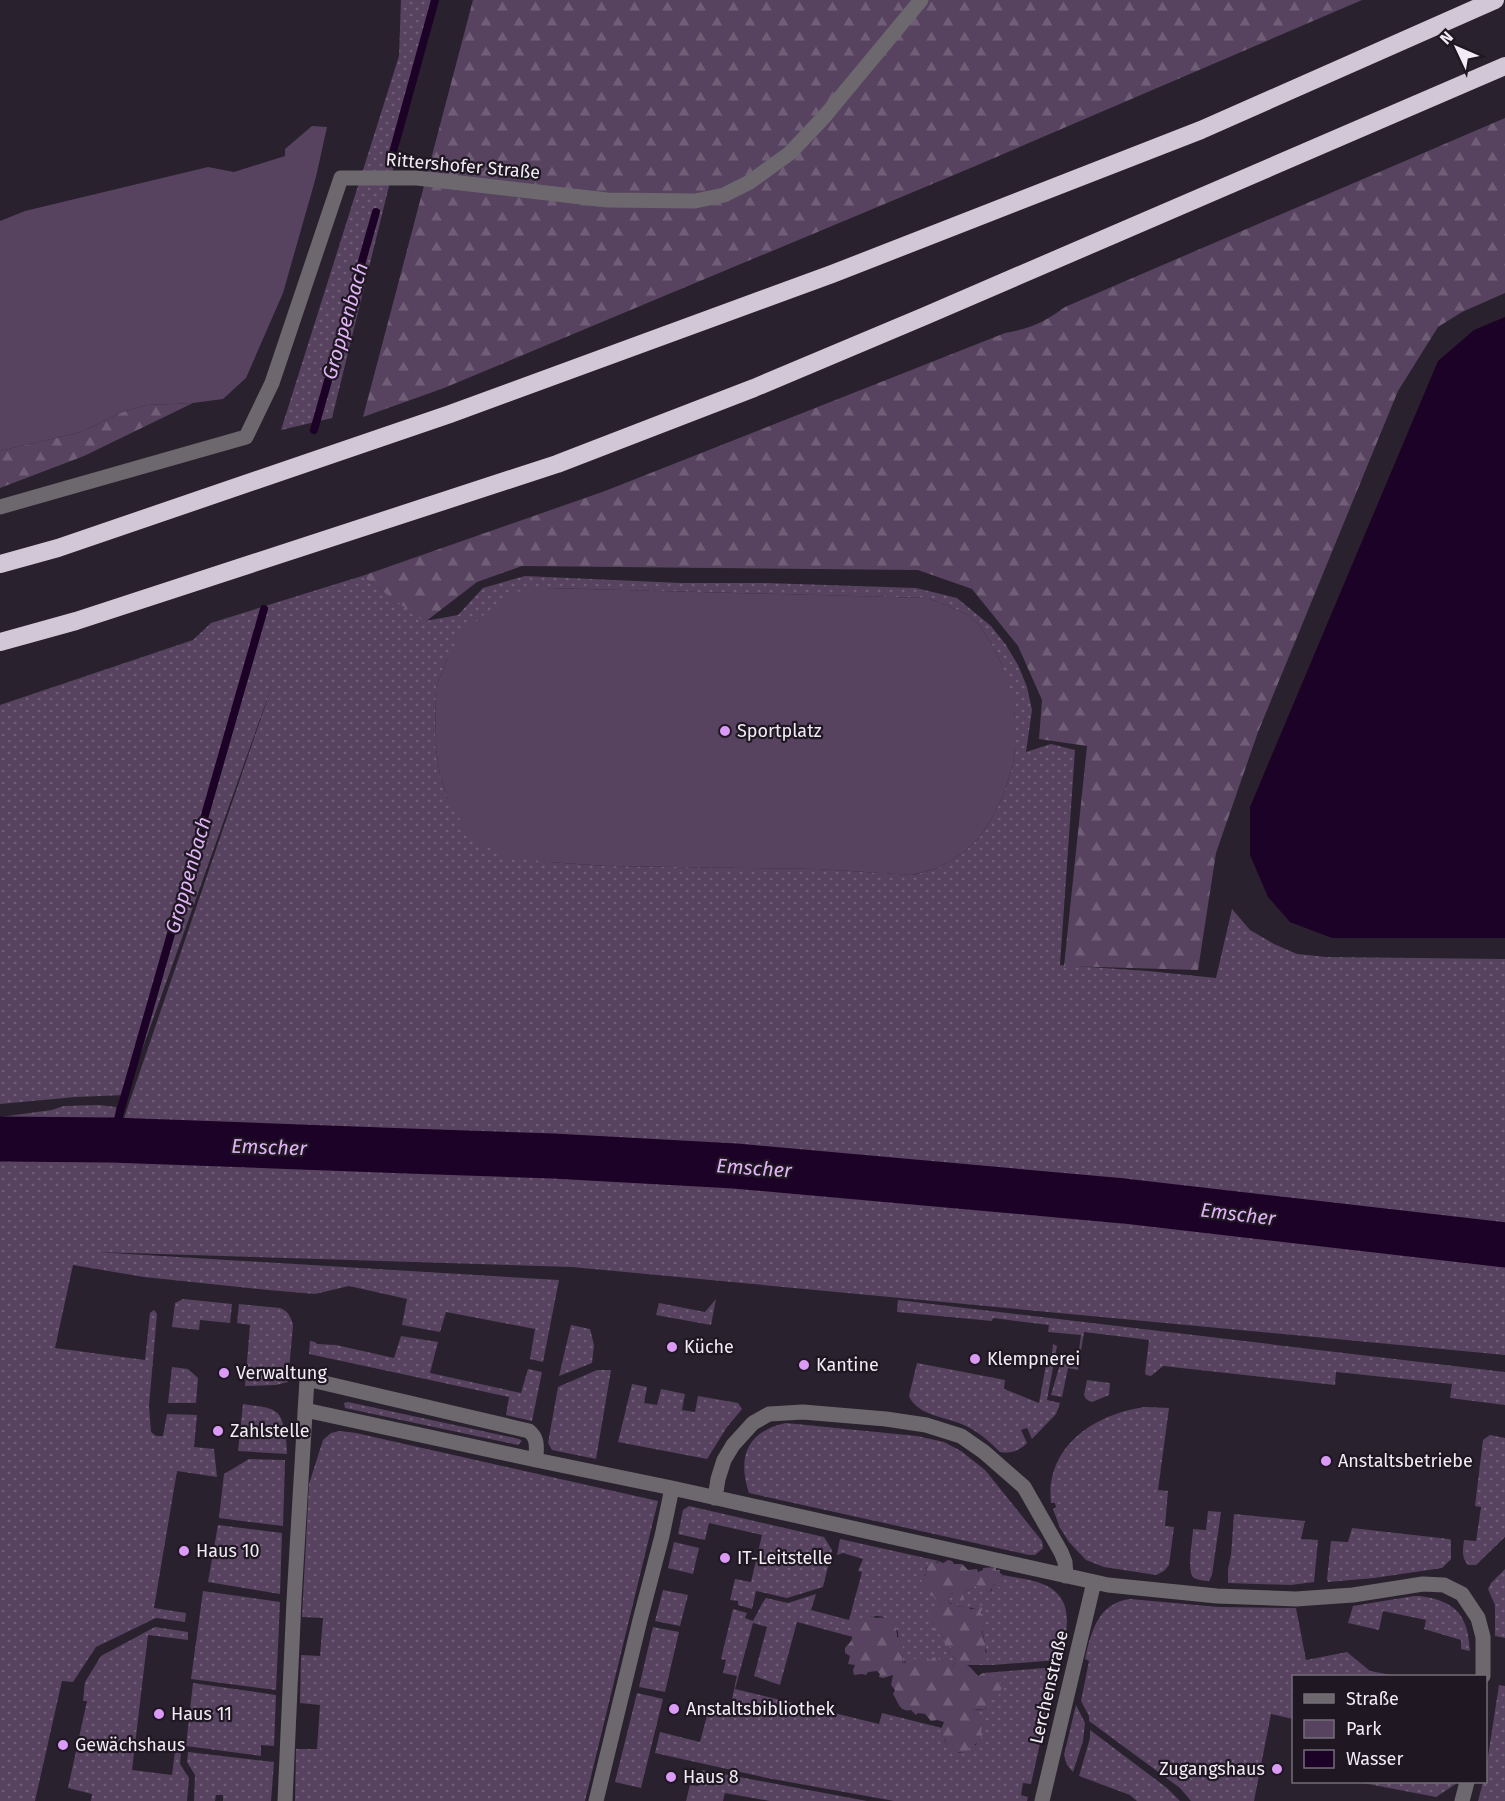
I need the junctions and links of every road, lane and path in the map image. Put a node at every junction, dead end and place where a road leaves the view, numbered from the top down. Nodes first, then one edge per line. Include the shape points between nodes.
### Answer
1 (921, 0) edge
2 (1495, 0) edge
3 (1505, 66) edge
4 (0, 507) edge
5 (0, 564) edge
6 (0, 642) edge
7 (305, 1410) junction
8 (536, 1460) junction
9 (672, 1488) junction
10 (715, 1498) junction
11 (1066, 1576) junction
12 (1094, 1582) junction
13 (1483, 1675) edge
14 (1467, 1783) edge
15 (285, 1801) edge
16 (596, 1801) edge
17 (1042, 1801) edge
18 (1462, 1801) edge

1 - 4 street, Rittershofer Straße via 790,153 724,195 695,201 607,200 417,178 341,178 272,383 246,437
2 - 5 highway via 1201,130 832,274 450,414 69,545
3 - 6 highway via 926,316 546,468 76,621
7 - 8 street
7 - 8 street via 307,1379 528,1431 537,1441
7 - 15 street
8 - 9 street
9 - 10 street
9 - 16 street
10 - 11 street
10 - 11 street via 724,1460 733,1445 753,1423 769,1414 803,1412 926,1425 961,1436 1024,1487 1061,1552
11 - 12 street
12 - 13 street via 1217,1596 1296,1599 1444,1585 1462,1594 1478,1618 1483,1637
12 - 17 street, Lerchenstraße
14 - 18 street

